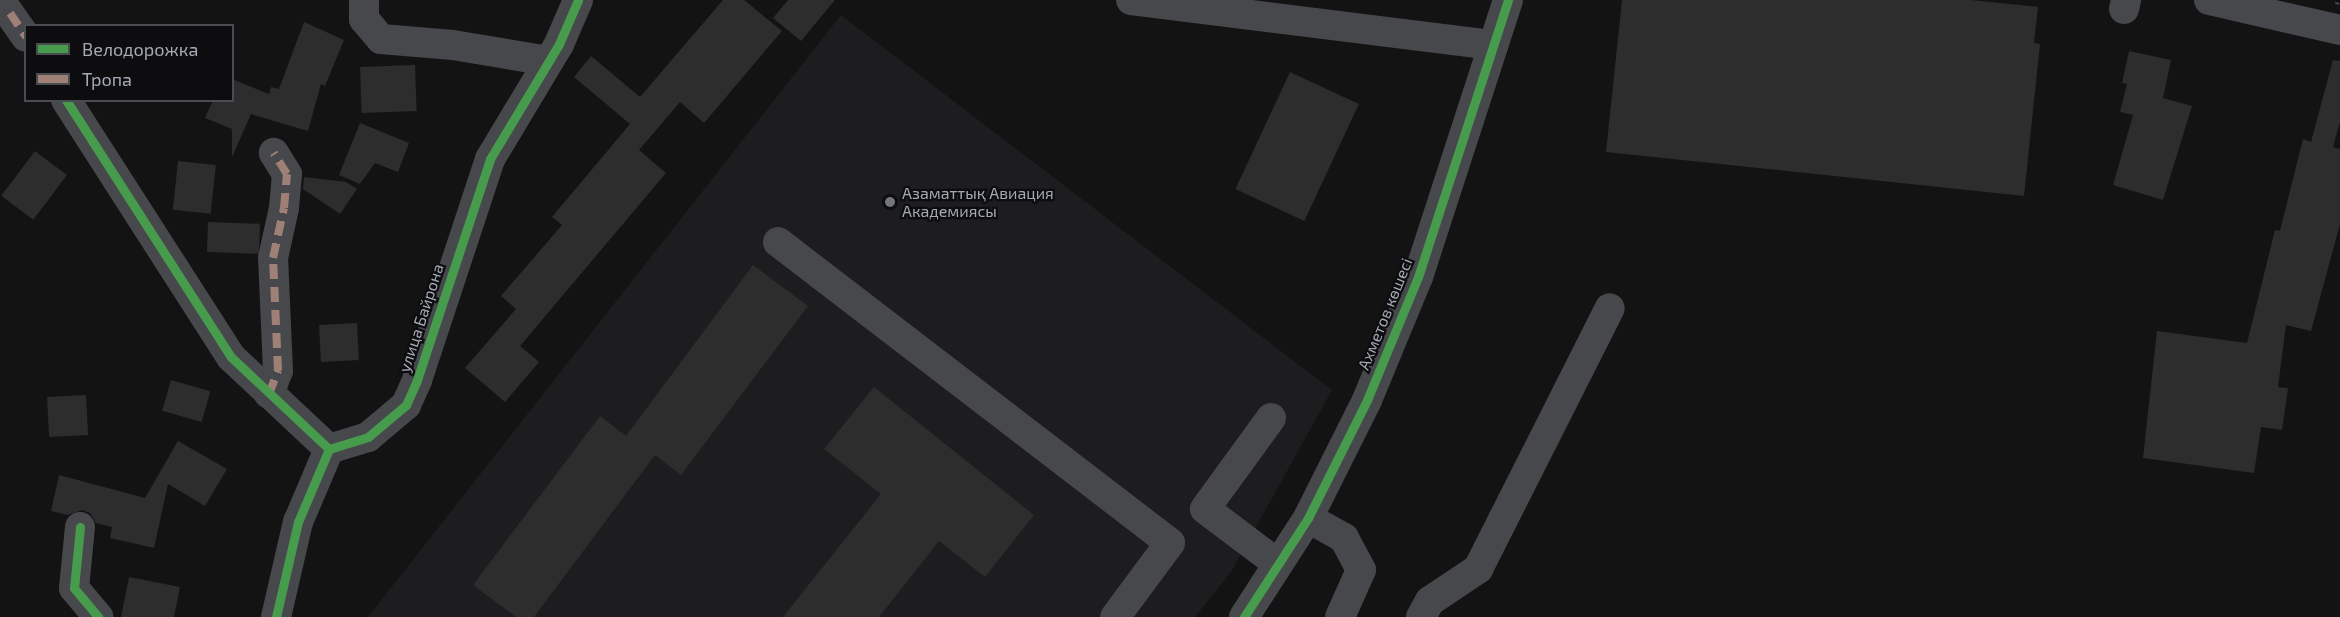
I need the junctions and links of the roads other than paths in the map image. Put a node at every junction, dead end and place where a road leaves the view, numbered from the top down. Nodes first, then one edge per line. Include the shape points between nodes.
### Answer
1 (0, 0) edge
2 (364, 0) edge
3 (578, 0) edge
4 (1131, 0) edge
5 (1508, 0) edge
6 (1530, 0) edge
7 (2209, 0) edge
8 (2340, 30) edge
9 (24, 34) edge
10 (1495, 40) junction
11 (549, 61) junction
12 (67, 102) edge
13 (274, 153) dead end
14 (778, 242) dead end
15 (1610, 308) dead end
16 (269, 394) junction
17 (1271, 418) dead end
18 (329, 449) junction
19 (1308, 518) junction
20 (80, 527) dead end
21 (1278, 564) junction
22 (279, 616) edge
23 (98, 617) edge
24 (1114, 617) edge
25 (1244, 617) edge
26 (1340, 617) edge
27 (1421, 617) edge

1 - 9 street
2 - 11 street via 364,19 381,39 453,45
3 - 11 street, улица Байрона
4 - 10 street
5 - 10 street, Ахметов көшесі
6 - 10 street
7 - 8 street
10 - 19 street, Ахметов көшесі via 1418,277 1367,400
11 - 18 street, улица Байрона via 490,159 406,405 368,436
12 - 16 street via 231,357
13 - 16 street via 287,174 285,208 273,258 278,371
14 - 24 street via 1170,543
15 - 27 street via 1478,569 1430,601
16 - 18 street
17 - 21 street via 1205,509
18 - 22 street via 298,522
19 - 21 street, Ахметов көшесі
19 - 26 street via 1344,538 1361,570
20 - 23 street via 74,588
21 - 25 street, Ахметов көшесі

